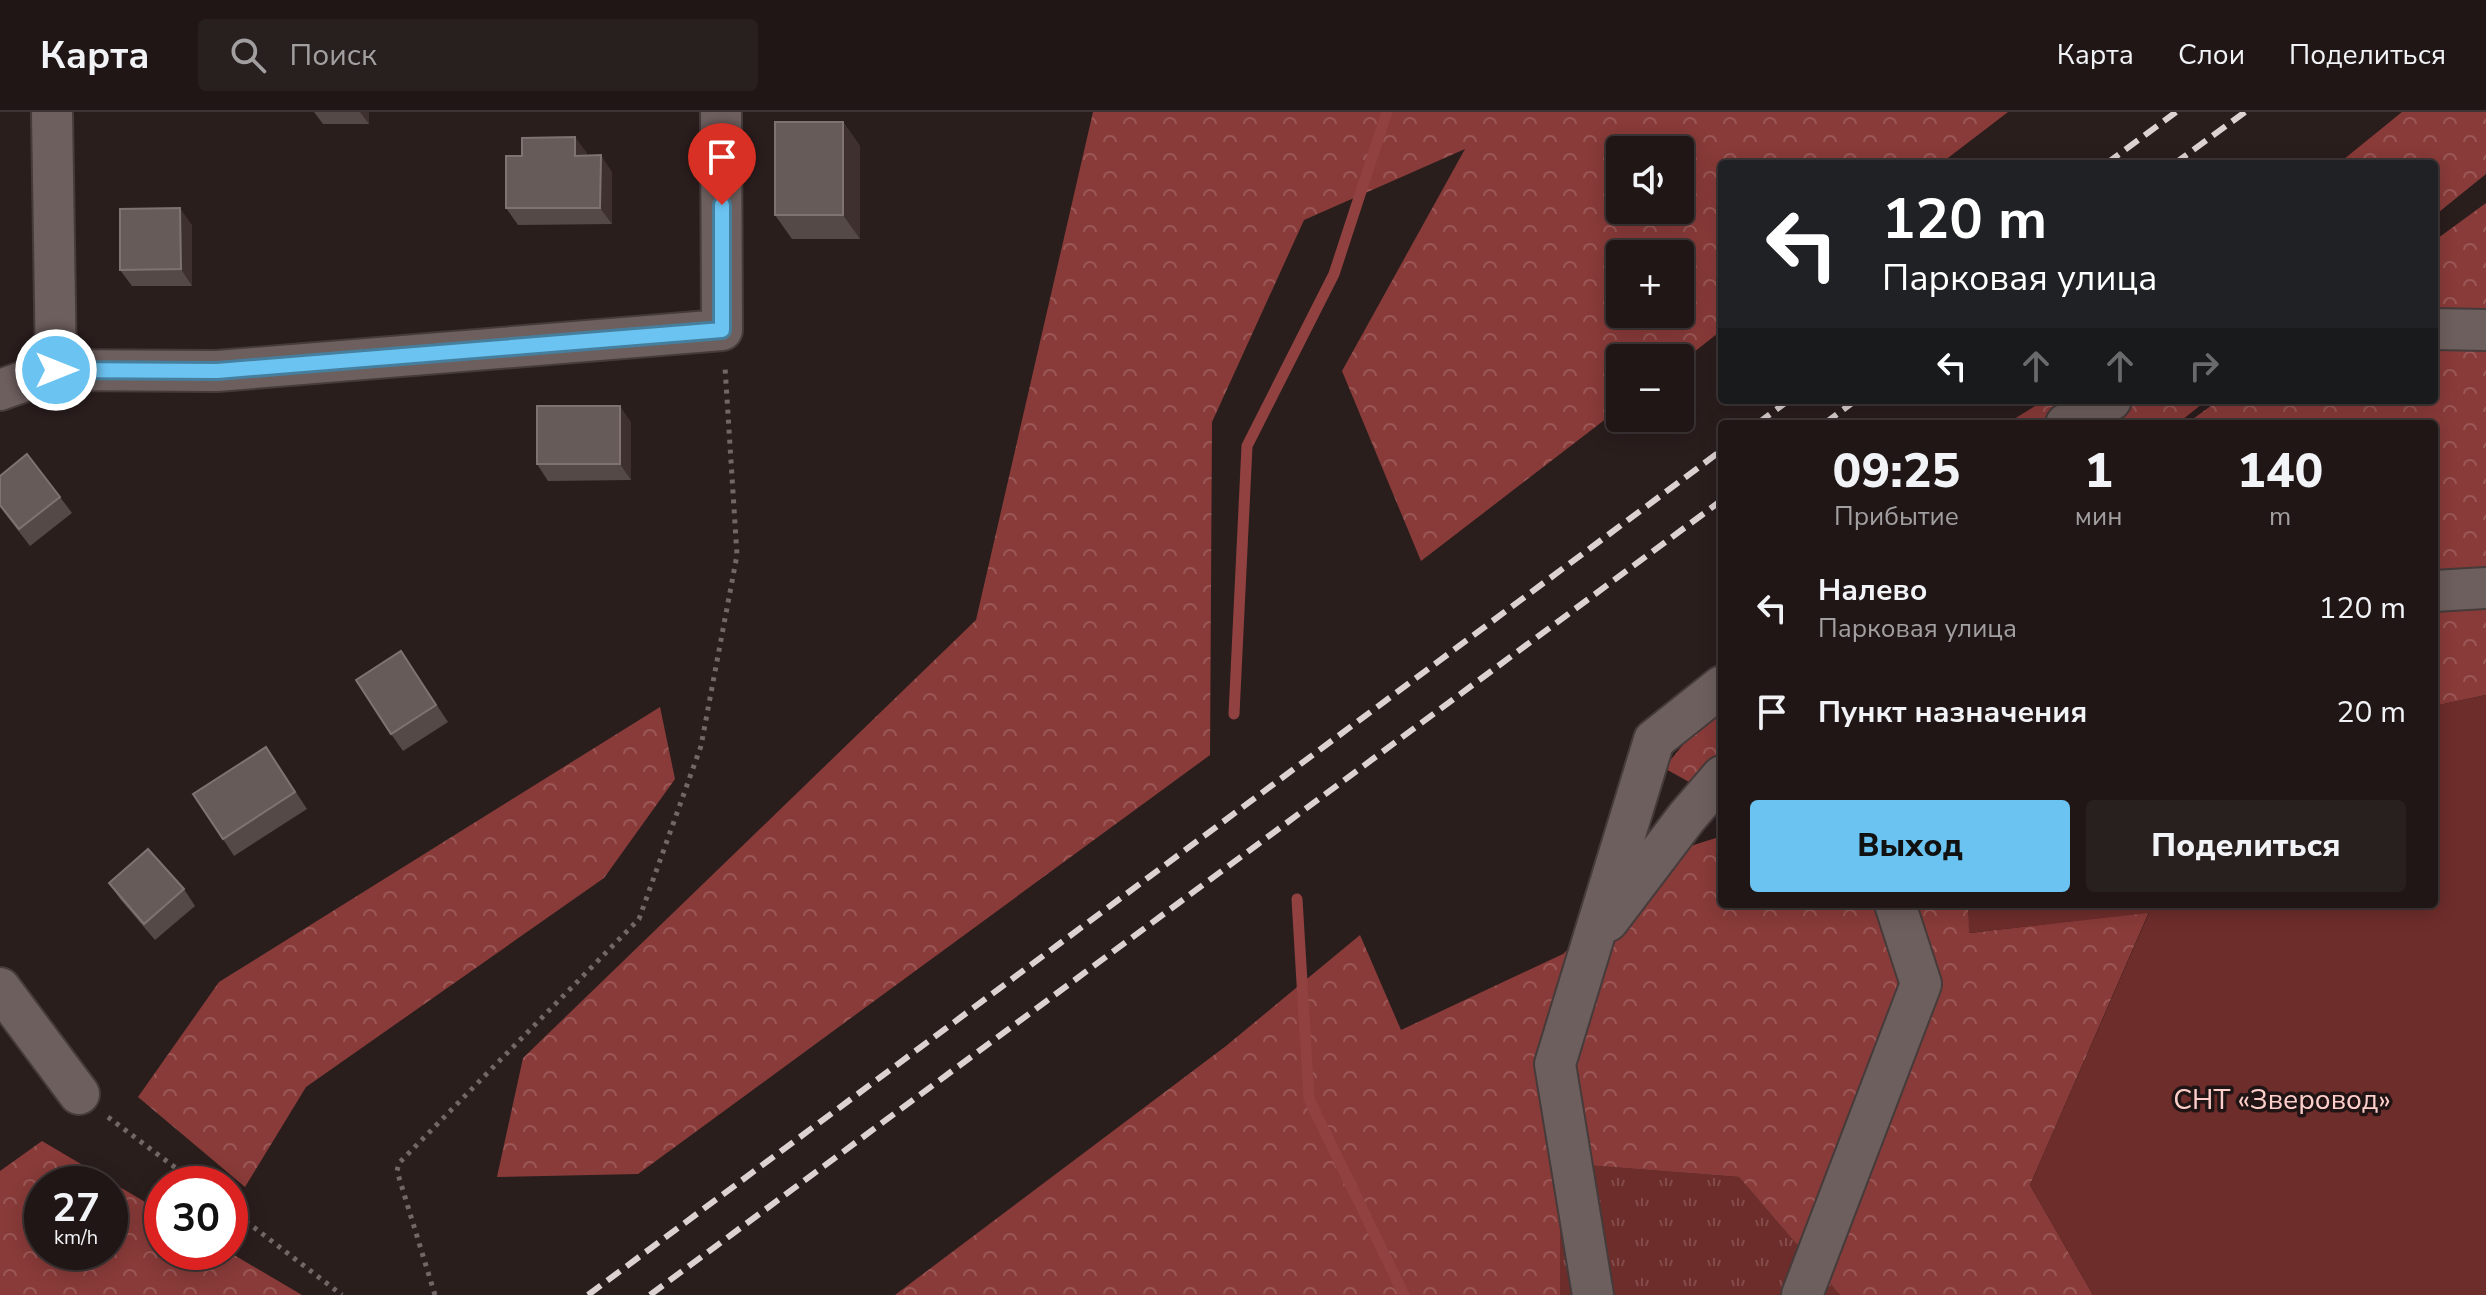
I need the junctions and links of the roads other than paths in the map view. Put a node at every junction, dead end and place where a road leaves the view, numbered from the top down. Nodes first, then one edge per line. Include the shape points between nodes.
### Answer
1 (52, 112) edge
2 (721, 112) edge
3 (2438, 329) edge
4 (2486, 330) edge
5 (56, 370) junction
6 (0, 390) edge
7 (2104, 404) edge
8 (2074, 420) edge
9 (2486, 588) edge
10 (2438, 591) edge
11 (1718, 689) edge
12 (1718, 781) edge
13 (1896, 908) edge
14 (1592, 942) junction
15 (0, 988) edge
16 (79, 1094) road end
17 (1593, 1295) edge
18 (1802, 1295) edge

1 - 5 street
2 - 5 street via 722,330 217,371
3 - 4 street
5 - 6 street
7 - 8 street
9 - 10 street
11 - 14 street via 1654,740
12 - 14 street
13 - 18 street via 1921,984
14 - 17 street via 1555,1064
15 - 16 street

